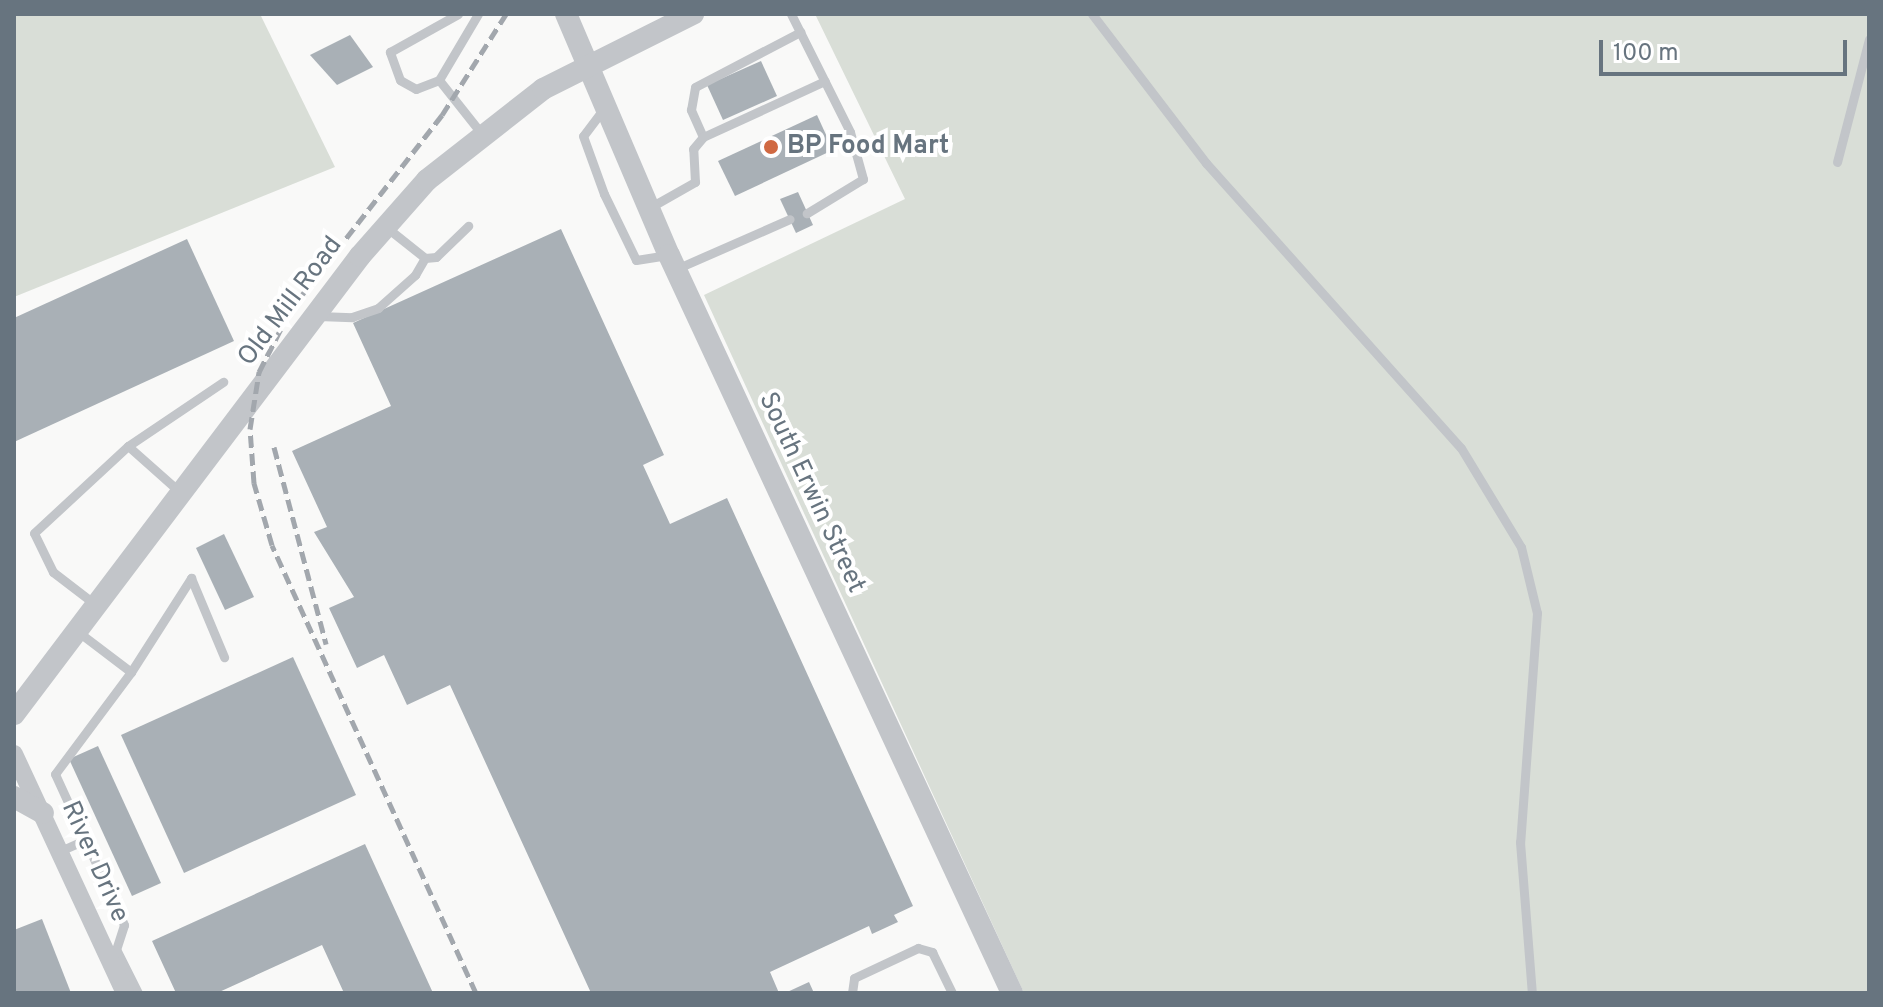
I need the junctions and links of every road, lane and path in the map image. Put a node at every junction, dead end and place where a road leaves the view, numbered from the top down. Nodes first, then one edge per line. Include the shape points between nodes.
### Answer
1 (458, 14) edge
2 (478, 14) edge
3 (566, 14) edge
4 (693, 14) edge
5 (791, 14) edge
6 (1092, 14) edge
7 (800, 32) junction
8 (1869, 39) edge
9 (586, 64) junction
10 (439, 80) junction
11 (825, 81) junction
12 (605, 107) junction
13 (481, 133) junction
14 (703, 137) junction
15 (1837, 162) dead end
16 (649, 208) junction
17 (807, 213) dead end
18 (790, 219) dead end
19 (385, 226) junction
20 (468, 226) dead end
21 (425, 258) junction
22 (672, 262) junction
23 (315, 316) junction
24 (223, 382) dead end
25 (128, 446) junction
26 (181, 493) junction
27 (96, 605) junction
28 (77, 631) junction
29 (224, 657) dead end
30 (131, 672) junction
31 (15, 707) edge
32 (14, 754) edge
33 (14, 797) edge
34 (43, 813) junction
35 (85, 840) junction
36 (60, 851) junction
37 (125, 993) edge
38 (138, 993) edge
39 (852, 993) edge
40 (952, 993) edge
41 (1012, 993) edge
42 (1532, 993) edge

1 - 10 lane via 390,52 400,80 416,89
2 - 10 lane
3 - 9 street, South Erwin Street
4 - 9 street, Old Mill Road
5 - 7 lane
6 - 42 lane via 1206,163 1461,448 1515,534 1537,613 1520,842
7 - 11 lane
7 - 14 lane via 695,87 691,110
8 - 15 lane
9 - 12 street, South Erwin Street
9 - 13 street, Old Mill Road
10 - 13 lane
11 - 14 lane
11 - 17 lane via 863,179
12 - 16 street, South Erwin Street
12 - 22 lane via 583,136 604,194 636,260
13 - 19 street, Old Mill Road
14 - 16 lane via 693,149 695,182
16 - 22 street, South Erwin Street
18 - 22 lane
19 - 21 lane
19 - 23 street, Old Mill Road
20 - 21 lane via 436,257
21 - 23 lane via 378,308 352,317
22 - 41 street, South Erwin Street
23 - 26 street, Old Mill Road
24 - 25 lane
25 - 26 lane
25 - 27 lane via 34,533 53,572
26 - 27 street, Old Mill Road
27 - 28 street, Old Mill Road
28 - 30 lane
28 - 31 street, Old Mill Road
29 - 30 lane via 191,578
30 - 35 lane via 55,774
32 - 34 street, River Drive
33 - 34 street
34 - 36 street, River Drive
35 - 36 lane
35 - 38 lane via 124,925 116,949
36 - 37 street, River Drive
39 - 40 lane via 854,978 918,948 932,952

